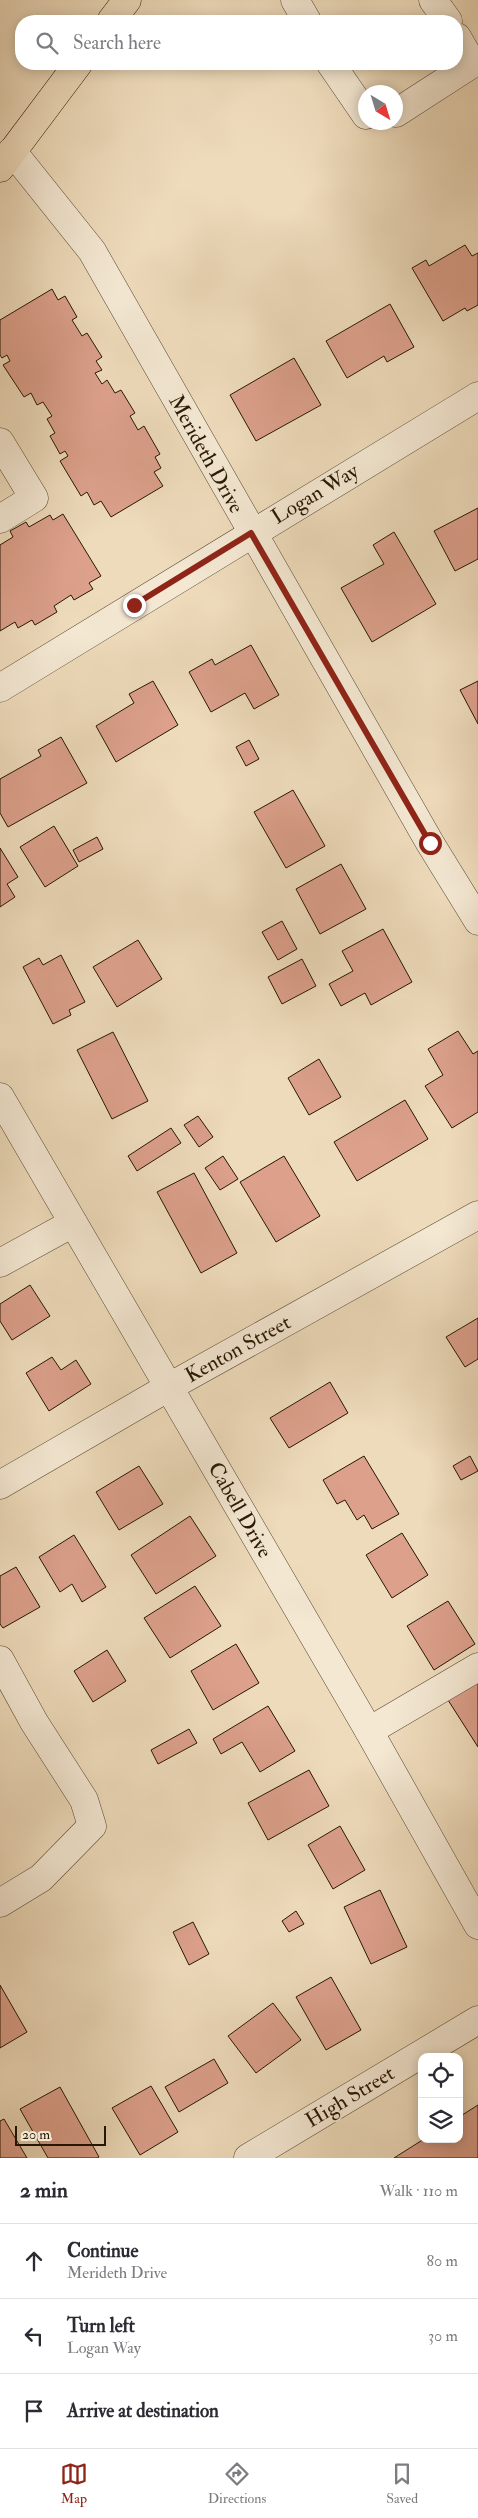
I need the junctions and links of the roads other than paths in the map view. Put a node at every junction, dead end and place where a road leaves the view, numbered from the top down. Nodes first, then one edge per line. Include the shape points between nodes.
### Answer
1 (127, 0) edge
2 (295, 0) edge
3 (433, 0) edge
4 (116, 15) edge
5 (304, 15) edge
6 (444, 15) edge
7 (463, 45) edge
8 (475, 61) edge
9 (463, 69) edge
10 (73, 70) edge
11 (336, 70) edge
12 (461, 70) edge
13 (358, 103) edge
14 (403, 108) edge
15 (6, 159) edge
16 (478, 396) edge
17 (0, 442) edge
18 (0, 519) edge
19 (251, 533) junction
20 (0, 688) edge
21 (478, 921) edge
22 (0, 1097) edge
23 (478, 1215) edge
24 (73, 1223) junction
25 (0, 1263) edge
26 (169, 1387) junction
27 (0, 1485) edge
28 (0, 1660) edge
29 (478, 1667) edge
30 (370, 1731) junction
31 (0, 1903) edge
32 (478, 1925) edge
33 (478, 2020) edge
34 (248, 2158) edge

1 - 4 main road
2 - 5 street
3 - 6 street
7 - 8 street
8 - 9 street
10 - 15 main road
11 - 13 street
12 - 14 street
15 - 19 street, Merideth Drive via 92,251
16 - 19 street, Logan Way
17 - 18 street via 34,498
19 - 20 street, Logan Way
19 - 21 street, Merideth Drive
22 - 24 street, Cabell Drive
23 - 26 street, Kenton Street
24 - 25 street
24 - 26 street, Cabell Drive
26 - 27 street, Kenton Street
26 - 30 street, Cabell Drive
28 - 31 street via 34,1722 84,1800 92,1826 41,1878
29 - 30 street
30 - 32 street, Cabell Drive
33 - 34 street, High Street

